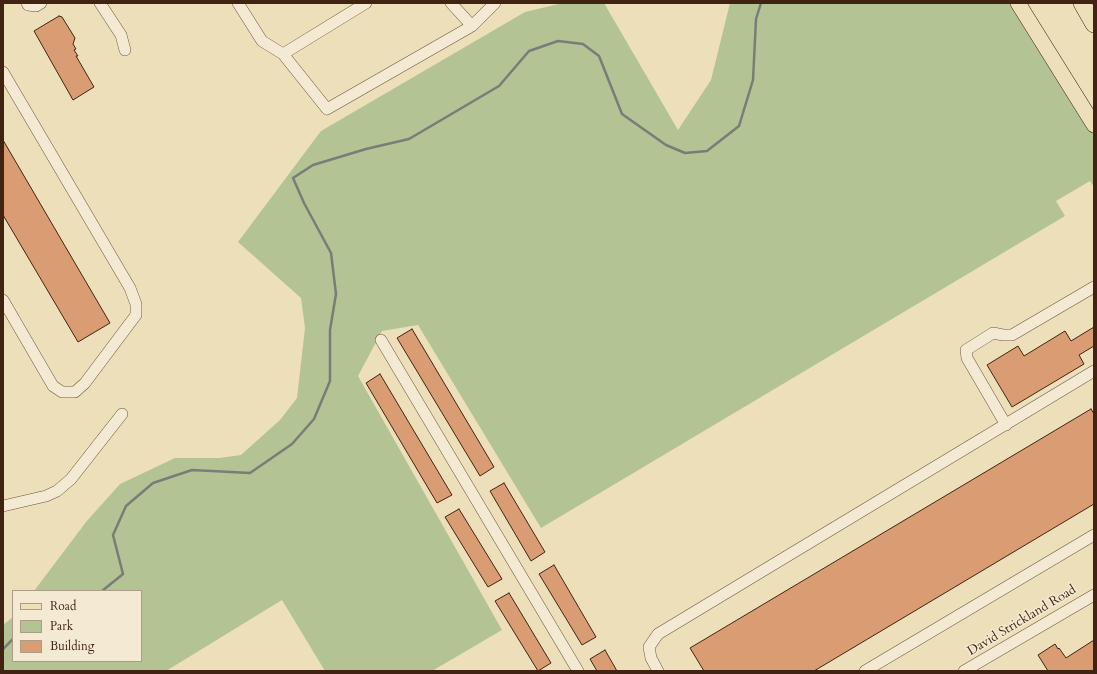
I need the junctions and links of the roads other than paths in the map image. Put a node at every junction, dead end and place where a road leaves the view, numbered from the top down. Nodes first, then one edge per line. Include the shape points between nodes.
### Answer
1 (27, 3) edge
2 (41, 3) edge
3 (100, 3) edge
4 (238, 3) edge
5 (366, 3) edge
6 (452, 3) edge
7 (495, 3) edge
8 (1018, 3) edge
9 (1082, 3) edge
10 (1094, 24) edge
11 (472, 26) junction
12 (125, 50) dead end
13 (283, 54) junction
14 (3, 72) edge
15 (1094, 125) edge
16 (1094, 287) edge
17 (3, 300) edge
18 (381, 340) dead end
19 (1094, 371) edge
20 (122, 414) dead end
21 (1006, 425) junction
22 (3, 506) edge
23 (1094, 535) edge
24 (1094, 595) edge
25 (578, 671) edge
26 (658, 671) edge
27 (865, 671) edge
28 (964, 671) edge

1 - 2 street via 36,6
3 - 12 street via 121,35
4 - 13 street via 262,42
5 - 13 street
6 - 11 street
7 - 11 street
8 - 15 main road
9 - 10 highway
11 - 13 street via 327,110
14 - 17 street via 130,288 136,304 136,315 85,384 75,392 62,392 53,386
16 - 21 street via 1012,335 993,333 966,350 967,358
18 - 25 street
19 - 21 street
20 - 22 street via 72,479 57,491
21 - 26 street via 658,634 649,647
23 - 27 street
24 - 28 street, David Strickland Road

